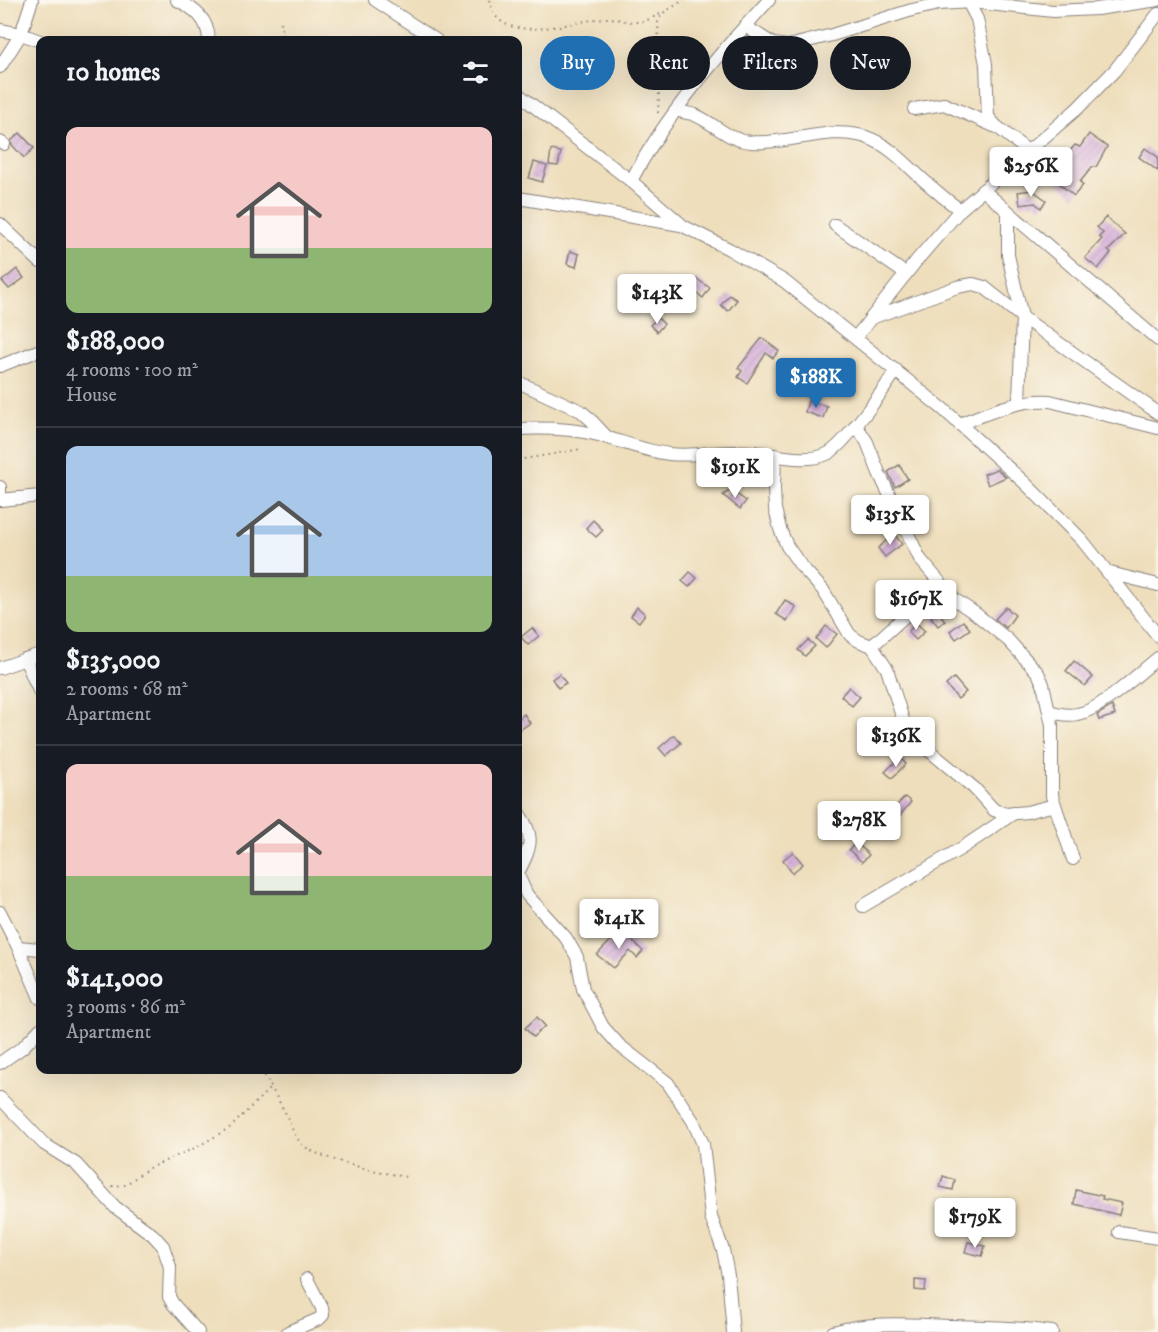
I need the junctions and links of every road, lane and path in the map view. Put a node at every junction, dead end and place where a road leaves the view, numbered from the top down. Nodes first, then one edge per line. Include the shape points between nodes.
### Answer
1 (32, 0) edge
2 (177, 0) edge
3 (375, 0) edge
4 (490, 0) edge
5 (684, 0) edge
6 (769, 0) edge
7 (1158, 0) edge
8 (969, 1) edge
9 (663, 13) junction
10 (1158, 14) edge
11 (281, 22) dead end
12 (745, 26) junction
13 (0, 30) edge
14 (21, 34) junction
15 (208, 36) edge
16 (283, 36) edge
17 (430, 36) edge
18 (36, 40) edge
19 (0, 67) edge
20 (522, 97) edge
21 (914, 109) dead end
22 (677, 110) junction
23 (657, 121) dead end
24 (996, 126) junction
25 (1029, 152) junction
26 (631, 181) junction
27 (983, 190) junction
28 (522, 199) edge
29 (960, 210) junction
30 (1008, 211) junction
31 (0, 224) edge
32 (681, 225) junction
33 (836, 225) dead end
34 (36, 258) edge
35 (906, 274) junction
36 (1022, 316) junction
37 (872, 317) junction
38 (856, 337) junction
39 (1158, 340) edge
40 (36, 352) edge
41 (0, 366) edge
42 (896, 370) junction
43 (522, 384) edge
44 (1019, 402) junction
45 (1158, 413) edge
46 (959, 424) junction
47 (856, 425) junction
48 (1158, 428) edge
49 (522, 429) edge
50 (606, 437) junction
51 (582, 449) dead end
52 (775, 455) junction
53 (522, 459) edge
54 (0, 487) edge
55 (36, 496) edge
56 (0, 500) edge
57 (1110, 573) junction
58 (940, 584) junction
59 (1158, 585) edge
60 (1158, 636) edge
61 (872, 646) junction
62 (36, 655) edge
63 (1158, 657) edge
64 (25, 659) junction
65 (0, 668) edge
66 (36, 684) edge
67 (1049, 711) junction
68 (1055, 805) junction
69 (1014, 813) junction
70 (522, 818) edge
71 (1073, 859) dead end
72 (522, 866) edge
73 (522, 883) edge
74 (863, 906) dead end
75 (0, 912) edge
76 (18, 947) junction
77 (36, 949) edge
78 (36, 989) edge
79 (36, 1033) edge
80 (0, 1063) edge
81 (264, 1074) edge
82 (270, 1088) junction
83 (0, 1098) edge
84 (406, 1177) dead end
85 (99, 1190) junction
86 (1119, 1232) dead end
87 (1158, 1238) edge
88 (307, 1279) dead end
89 (198, 1332) edge
90 (288, 1332) edge
91 (733, 1332) edge
92 (833, 1332) edge
93 (1052, 1332) edge

1 - 14 street
2 - 15 street via 189,6 207,25
3 - 17 street
4 - 9 path via 498,18 511,26 534,30 604,18 637,22
5 - 9 path
6 - 12 street
7 - 8 street via 1053,11
8 - 12 street via 912,10 788,46 773,45
8 - 24 street via 977,19 986,64 988,117
9 - 23 path via 657,27
10 - 25 street via 1115,70
11 - 16 path
12 - 22 street
13 - 14 street
14 - 18 street
14 - 19 street
20 - 26 street
21 - 24 street via 944,104
22 - 26 street
22 - 29 street via 695,115 742,141 769,143 838,133 868,138 900,157
24 - 25 street
25 - 27 street
26 - 32 street
27 - 29 street
27 - 30 street
28 - 32 street
29 - 35 street
30 - 36 street via 1008,255
30 - 39 street
31 - 34 street
32 - 38 street via 784,281
33 - 35 street
35 - 37 street
36 - 37 street via 984,287 973,284
36 - 44 street
36 - 45 street
37 - 38 street
38 - 42 street
40 - 41 street
42 - 46 street
42 - 47 street
43 - 50 street via 581,411
44 - 46 street
44 - 48 street via 1050,401
46 - 57 street via 1054,510
47 - 52 street via 825,455
47 - 58 street via 920,559
49 - 50 street via 566,429
50 - 52 street via 668,453
51 - 53 path
52 - 61 street via 775,509 787,546 823,590 850,635
54 - 56 street
55 - 56 street
57 - 59 street
57 - 60 street
58 - 61 street
58 - 67 street via 1008,640 1038,673
61 - 69 street via 887,669 904,723 914,738 994,810
62 - 64 street
63 - 67 street via 1095,708 1064,715
64 - 65 street
64 - 66 street
67 - 68 street
68 - 69 street
68 - 71 street
69 - 74 street
70 - 72 street via 531,836 530,850
73 - 91 street via 527,895 578,957 582,989 603,1027 668,1083 693,1122 703,1144 711,1217 724,1258
75 - 76 street
76 - 77 street
76 - 78 street
79 - 80 street
81 - 82 path
82 - 84 path via 301,1144 365,1170
82 - 85 path via 231,1127 149,1168 125,1185
83 - 85 street via 44,1143 76,1164
85 - 89 street via 163,1246 170,1267 170,1297
86 - 87 street
88 - 90 street via 323,1314
92 - 93 street via 877,1325

